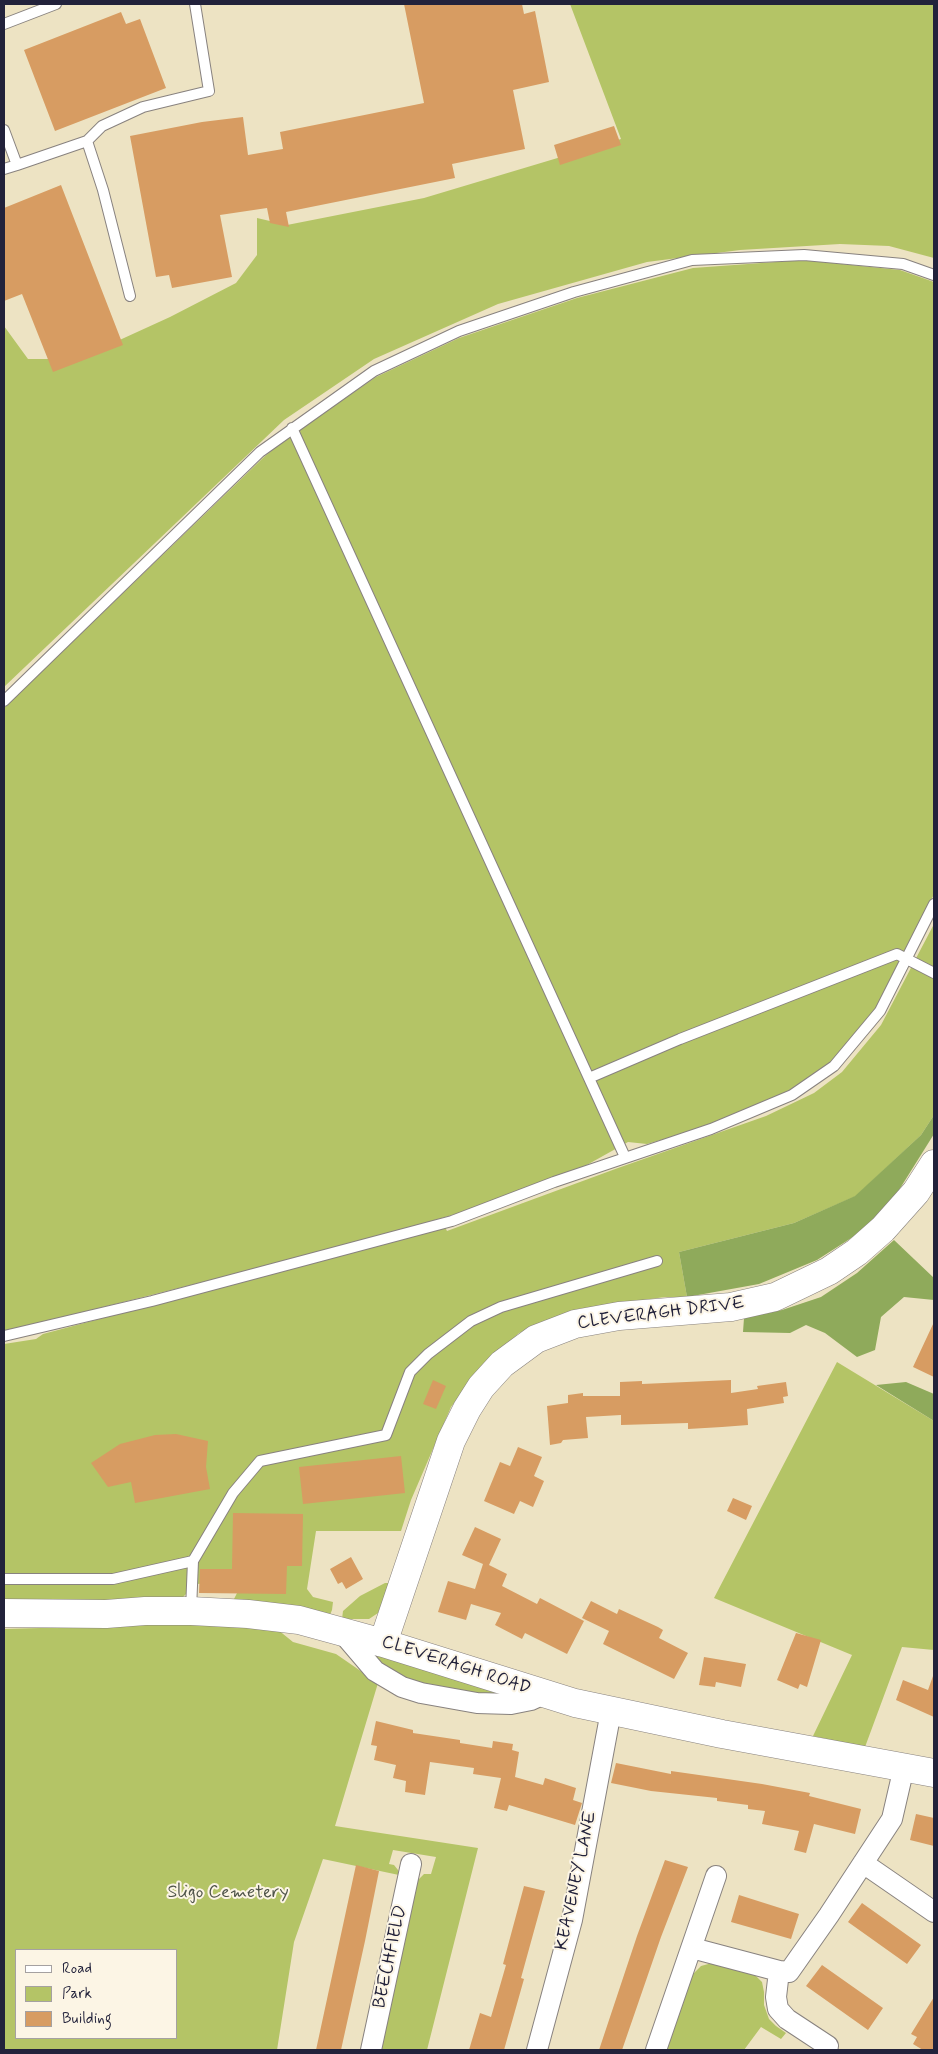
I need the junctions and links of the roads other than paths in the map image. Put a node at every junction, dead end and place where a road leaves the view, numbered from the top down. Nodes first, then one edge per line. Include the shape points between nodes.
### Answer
1 (56, 4) edge
2 (195, 4) edge
3 (4, 24) edge
4 (4, 130) edge
5 (87, 141) junction
6 (17, 165) junction
7 (4, 169) edge
8 (934, 275) edge
9 (130, 296) dead end
10 (292, 428) junction
11 (4, 701) edge
12 (934, 904) edge
13 (907, 958) junction
14 (934, 973) edge
15 (589, 1078) junction
16 (625, 1157) junction
17 (934, 1164) edge
18 (657, 1261) dead end
19 (4, 1336) edge
20 (193, 1561) junction
21 (4, 1579) edge
22 (191, 1611) junction
23 (4, 1613) edge
24 (340, 1630) junction
25 (383, 1643) junction
26 (544, 1694) junction
27 (611, 1711) junction
28 (904, 1767) junction
29 (934, 1773) edge
30 (863, 1863) junction
31 (410, 1864) dead end
32 (716, 1876) dead end
33 (934, 1912) edge
34 (692, 1948) junction
35 (779, 1971) junction
36 (828, 2046) dead end
37 (371, 2050) edge
38 (537, 2050) edge
39 (656, 2050) edge

1 - 3 lane
2 - 5 lane via 208,90 143,107 102,126
4 - 6 lane
5 - 6 lane
5 - 9 lane
6 - 7 lane
8 - 10 lane via 903,264 804,255 692,260 574,292 459,331 374,371
10 - 11 lane via 260,452
10 - 15 lane
12 - 13 lane
13 - 14 lane
13 - 15 lane via 897,954 884,958 680,1038
13 - 16 lane via 880,1011 834,1066 792,1095 711,1129
15 - 16 lane
16 - 19 lane via 452,1221 152,1301
17 - 25 street, CLEVERAGH DRIVE via 916,1192 857,1252 829,1271 775,1297 731,1307 619,1316 575,1324 536,1338 502,1364 480,1387 451,1441
18 - 20 lane via 501,1306 471,1321 410,1372 386,1435 260,1461 233,1494
20 - 21 lane via 113,1579
20 - 22 lane
22 - 23 street, CLEVERAGH ROAD
22 - 24 street, CLEVERAGH ROAD via 290,1619
24 - 25 street, CLEVERAGH ROAD
24 - 26 street via 375,1672 421,1693 476,1703 511,1704
25 - 26 street, CLEVERAGH ROAD
26 - 27 street, CLEVERAGH ROAD
27 - 28 street, CLEVERAGH ROAD
27 - 38 street, KEAVENEY LANE via 572,1920
28 - 29 street, CLEVERAGH ROAD
28 - 30 street via 892,1819
30 - 33 street
30 - 35 street via 789,1972
31 - 37 street, BEECHFIELD
32 - 34 street
34 - 35 street
34 - 39 street
35 - 36 street via 778,2008 787,2019

